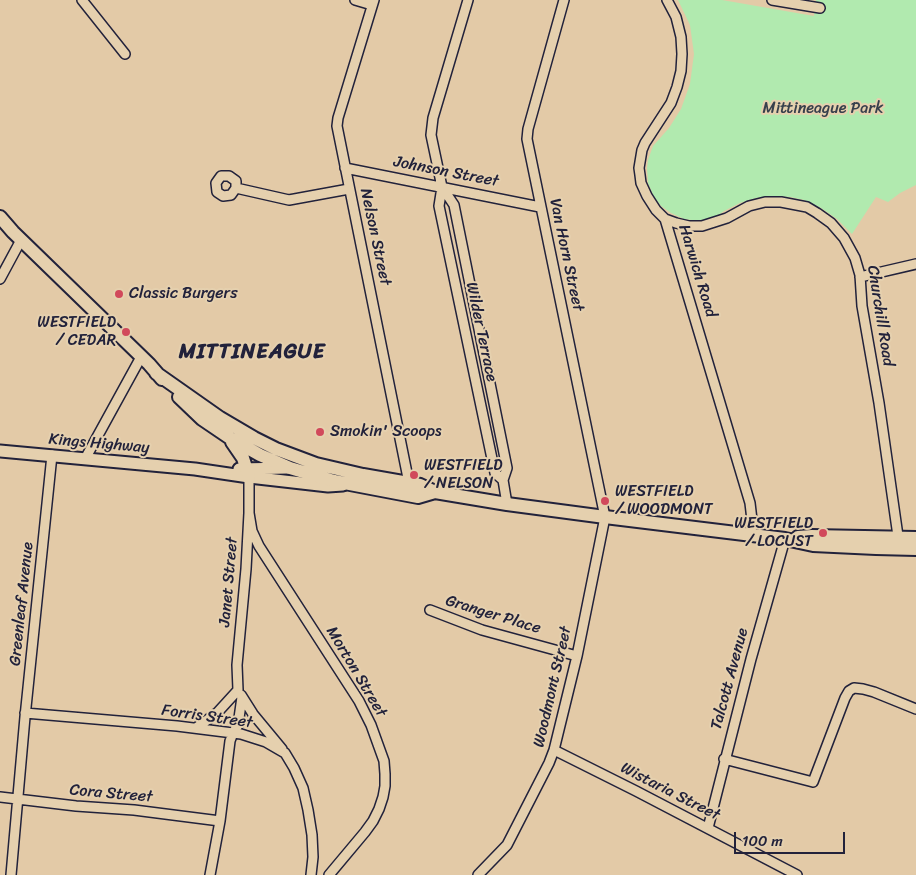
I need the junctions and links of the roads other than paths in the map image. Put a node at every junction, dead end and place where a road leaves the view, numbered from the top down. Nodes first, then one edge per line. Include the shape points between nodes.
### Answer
1 (82, 0) edge
2 (355, 0) edge
3 (468, 0) edge
4 (564, 0) edge
5 (667, 0) edge
6 (772, 0) edge
7 (373, 3) edge
8 (820, 8) dead end
9 (124, 54) dead end
10 (345, 168) junction
11 (442, 187) junction
12 (236, 188) dead end
13 (349, 189) junction
14 (540, 207) junction
15 (0, 217) edge
16 (665, 219) junction
17 (21, 240) junction
18 (916, 264) edge
19 (860, 277) junction
20 (0, 279) edge
21 (471, 293) junction
22 (458, 296) junction
23 (141, 357) junction
24 (156, 373) junction
25 (490, 385) junction
26 (477, 387) junction
27 (225, 435) junction
28 (0, 451) edge
29 (52, 456) junction
30 (86, 459) junction
31 (290, 468) junction
32 (248, 473) junction
33 (503, 480) junction
34 (410, 483) junction
35 (352, 485) junction
36 (435, 492) junction
37 (507, 504) junction
38 (249, 512) junction
39 (605, 517) junction
40 (751, 535) junction
41 (785, 538) junction
42 (916, 538) edge
43 (899, 543) junction
44 (916, 549) edge
45 (430, 610) dead end
46 (577, 656) junction
47 (240, 694) junction
48 (916, 709) edge
49 (25, 713) junction
50 (196, 728) junction
51 (233, 733) junction
52 (554, 750) junction
53 (285, 753) junction
54 (724, 759) junction
55 (0, 797) edge
56 (17, 799) junction
57 (220, 821) junction
58 (708, 828) junction
59 (11, 875) edge
60 (210, 875) edge
61 (311, 875) edge
62 (329, 875) edge
63 (478, 875) edge
64 (797, 875) edge

1 - 9 street
2 - 7 street
3 - 11 street, Wilder Terrace via 433,118 431,135
4 - 14 street, Van Horn Street via 527,132
5 - 16 street, Harwich Road via 681,37 681,72 670,103 645,143 639,168 647,196
6 - 8 street
7 - 10 street, Nelson Street via 337,122
10 - 11 street, Johnson Street
10 - 13 street, Nelson Street
11 - 14 street, Johnson Street
11 - 21 street, Wilder Terrace via 454,205
11 - 22 street, Wilder Terrace via 439,206
12 - 13 street via 289,200
13 - 34 street, Nelson Street
14 - 39 street, Van Horn Street
15 - 17 main road
16 - 19 street, Churchill Road via 702,226 765,202 806,207 826,219 844,238 855,258
16 - 40 street, Harwich Road via 750,503
17 - 20 street
17 - 23 main road
18 - 19 street
19 - 43 street, Churchill Road
21 - 22 street
21 - 25 street, Wilder Terrace
22 - 26 street, Wilder Terrace
23 - 24 main road
23 - 30 street
24 - 27 main road via 191,410
24 - 34 main road via 220,418 276,449 324,466
25 - 26 street
25 - 33 street, Wilder Terrace via 507,468
26 - 33 street, Wilder Terrace via 495,473
27 - 31 main road
27 - 32 main road via 240,452
28 - 29 main road, Kings Highway
29 - 30 main road, Kings Highway
29 - 49 street, Greenleaf Avenue
30 - 32 main road, Kings Highway
31 - 32 main road, Kings Highway
31 - 35 main road
32 - 35 main road, Kings Highway via 328,486
32 - 38 street, Janet Street
33 - 37 street, Wilder Terrace
34 - 36 main road
35 - 36 main road via 418,497
36 - 37 main road
37 - 39 main road
38 - 47 street, Janet Street via 237,664
38 - 62 street, Morton Street via 258,546 359,701 384,761 385,786 379,809
39 - 40 main road
39 - 46 street, Woodmont Street
40 - 41 main road
41 - 43 main road via 812,536
41 - 54 street, Talcott Avenue
42 - 43 main road
43 - 44 main road
45 - 46 street, Granger Place via 482,630
46 - 52 street, Woodmont Street
47 - 50 street
47 - 51 street, Janet Street via 238,724
47 - 53 street
48 - 54 street via 863,689 850,690 813,782
49 - 50 street, Forris Street
49 - 56 street, Greenleaf Avenue
50 - 51 street, Forris Street
51 - 53 street, Forris Street via 249,735
51 - 57 street, Janet Street
52 - 58 street, Wistaria Street
52 - 63 street, Woodmont Street via 507,844
53 - 61 street via 298,778 308,810 313,847
54 - 58 street, Talcott Avenue
55 - 56 street, Cora Street
56 - 57 street, Cora Street
56 - 59 street, Greenleaf Avenue
57 - 60 street, Janet Street
58 - 64 street, Wistaria Street

